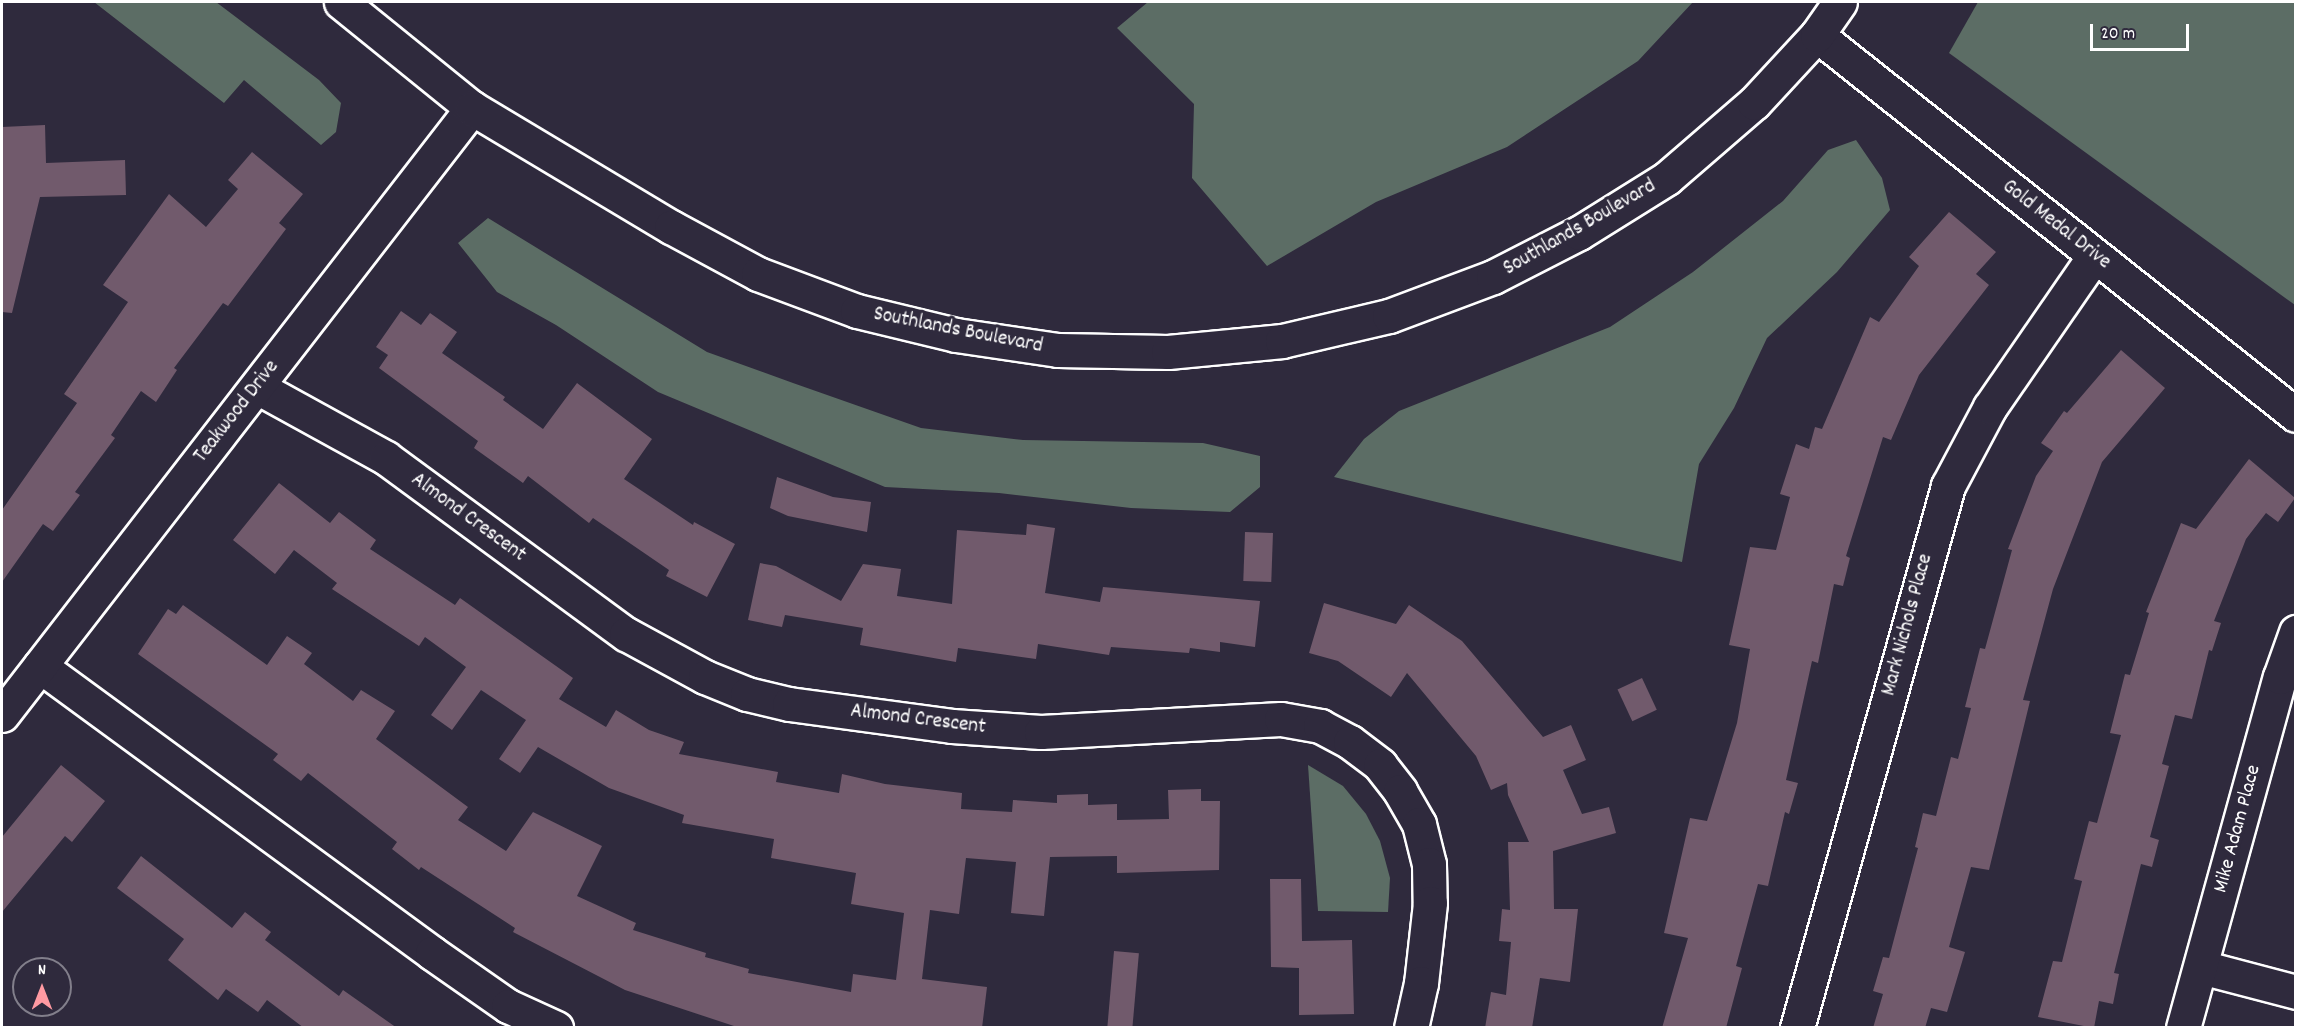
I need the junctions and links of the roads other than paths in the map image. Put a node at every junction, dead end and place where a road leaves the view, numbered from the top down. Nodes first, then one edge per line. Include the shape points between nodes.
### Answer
1 (341, 2) edge
2 (1840, 2) edge
3 (1817, 35) junction
4 (472, 108) junction
5 (2094, 256) junction
6 (257, 387) junction
7 (2295, 415) edge
8 (2295, 632) edge
9 (40, 666) junction
10 (2, 715) edge
11 (2201, 967) junction
12 (2295, 992) edge
13 (556, 1028) edge
14 (1411, 1028) edge
15 (1797, 1028) edge
16 (2184, 1028) edge

1 - 4 street, Southlands Boulevard
2 - 3 street, Southlands Boulevard
3 - 4 street, Southlands Boulevard via 1754,103 1667,178 1579,233 1493,277 1389,316 1282,341 1168,352 1058,351 956,335 857,311 758,274 671,227
3 - 5 street, Gold Medal Drive
4 - 6 street, Teakwood Drive
5 - 7 street, Gold Medal Drive
5 - 15 street, Mark Nichols Place via 1990,407 1948,486
6 - 9 street, Teakwood Drive
6 - 14 street, Almond Crescent via 386,458 626,634 705,677 747,694 789,704 951,726 1041,732 1281,719 1320,726 1350,742 1380,765 1400,790 1419,824 1429,864 1430,903 1421,983
8 - 11 street, Mike Adam Place
9 - 10 street, Teakwood Drive
9 - 13 street via 432,953 508,1006
11 - 12 street
11 - 16 street, Mike Adam Place

